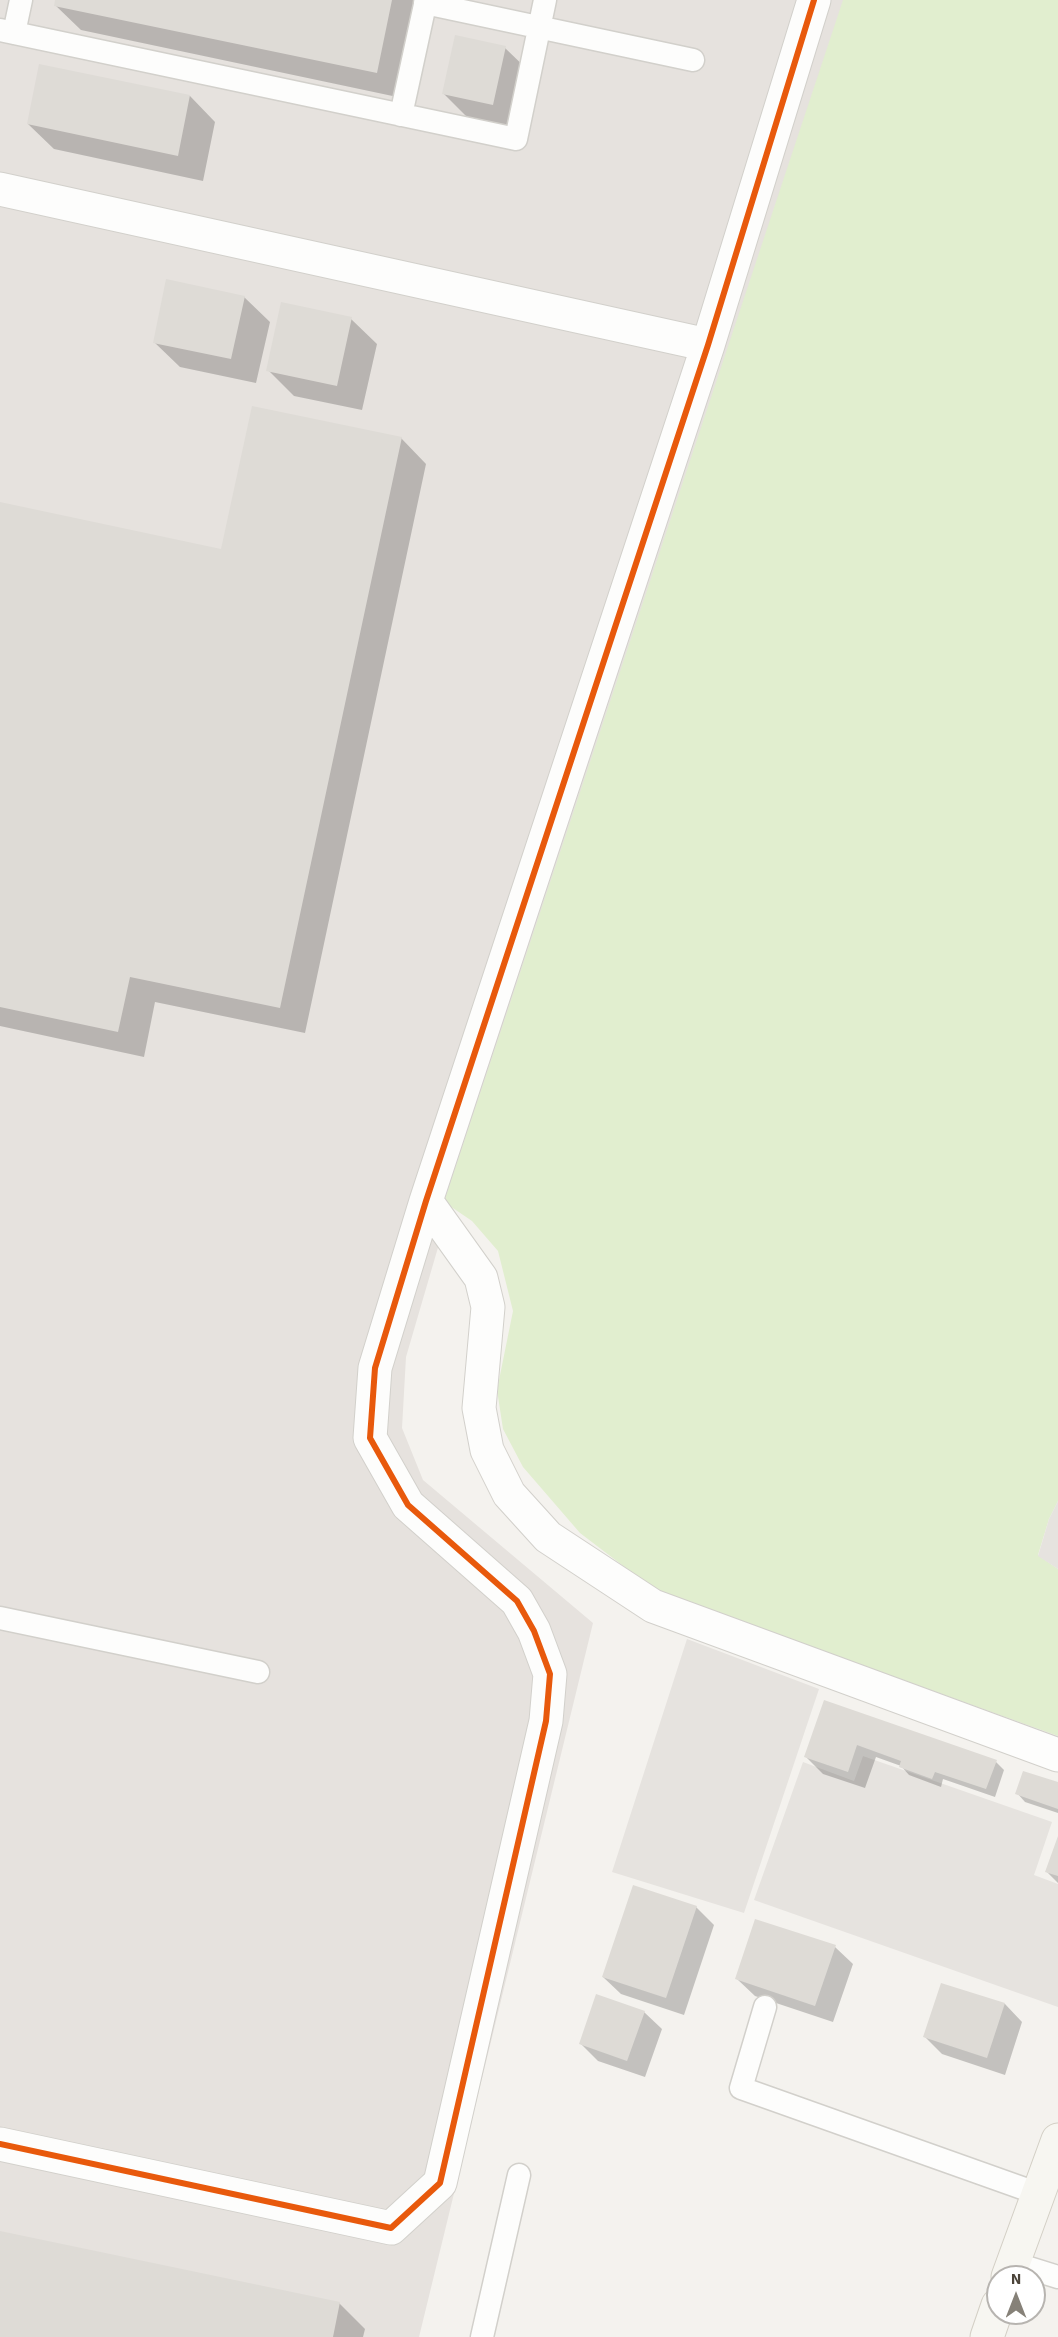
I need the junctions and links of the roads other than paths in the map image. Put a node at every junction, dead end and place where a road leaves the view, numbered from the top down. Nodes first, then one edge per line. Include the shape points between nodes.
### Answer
1 (21, 0) edge
2 (545, 0) edge
3 (814, 0) edge
4 (425, 1) edge
5 (539, 27) junction
6 (7, 32) edge
7 (693, 60) dead end
8 (401, 115) junction
9 (0, 189) edge
10 (708, 345) junction
11 (426, 1201) junction
12 (0, 1618) edge
13 (258, 1672) dead end
14 (1058, 1755) edge
15 (765, 2007) dead end
16 (1058, 2140) edge
17 (0, 2144) edge
18 (519, 2175) dead end
19 (1039, 2194) junction
20 (1013, 2265) edge
21 (482, 2337) edge

1 - 6 lane
2 - 5 lane
3 - 10 street
4 - 5 lane
4 - 8 lane
5 - 7 lane
5 - 8 lane via 516,139
6 - 8 lane
9 - 10 street
10 - 11 street
11 - 14 street via 481,1278 488,1307 479,1408 487,1450 510,1494 548,1537 653,1606
11 - 17 street via 375,1368 370,1438 408,1505 517,1601 534,1631 550,1674 546,1721 440,2183 391,2228
12 - 13 lane
15 - 19 lane via 741,2088
16 - 19 street
18 - 21 lane
19 - 20 street

